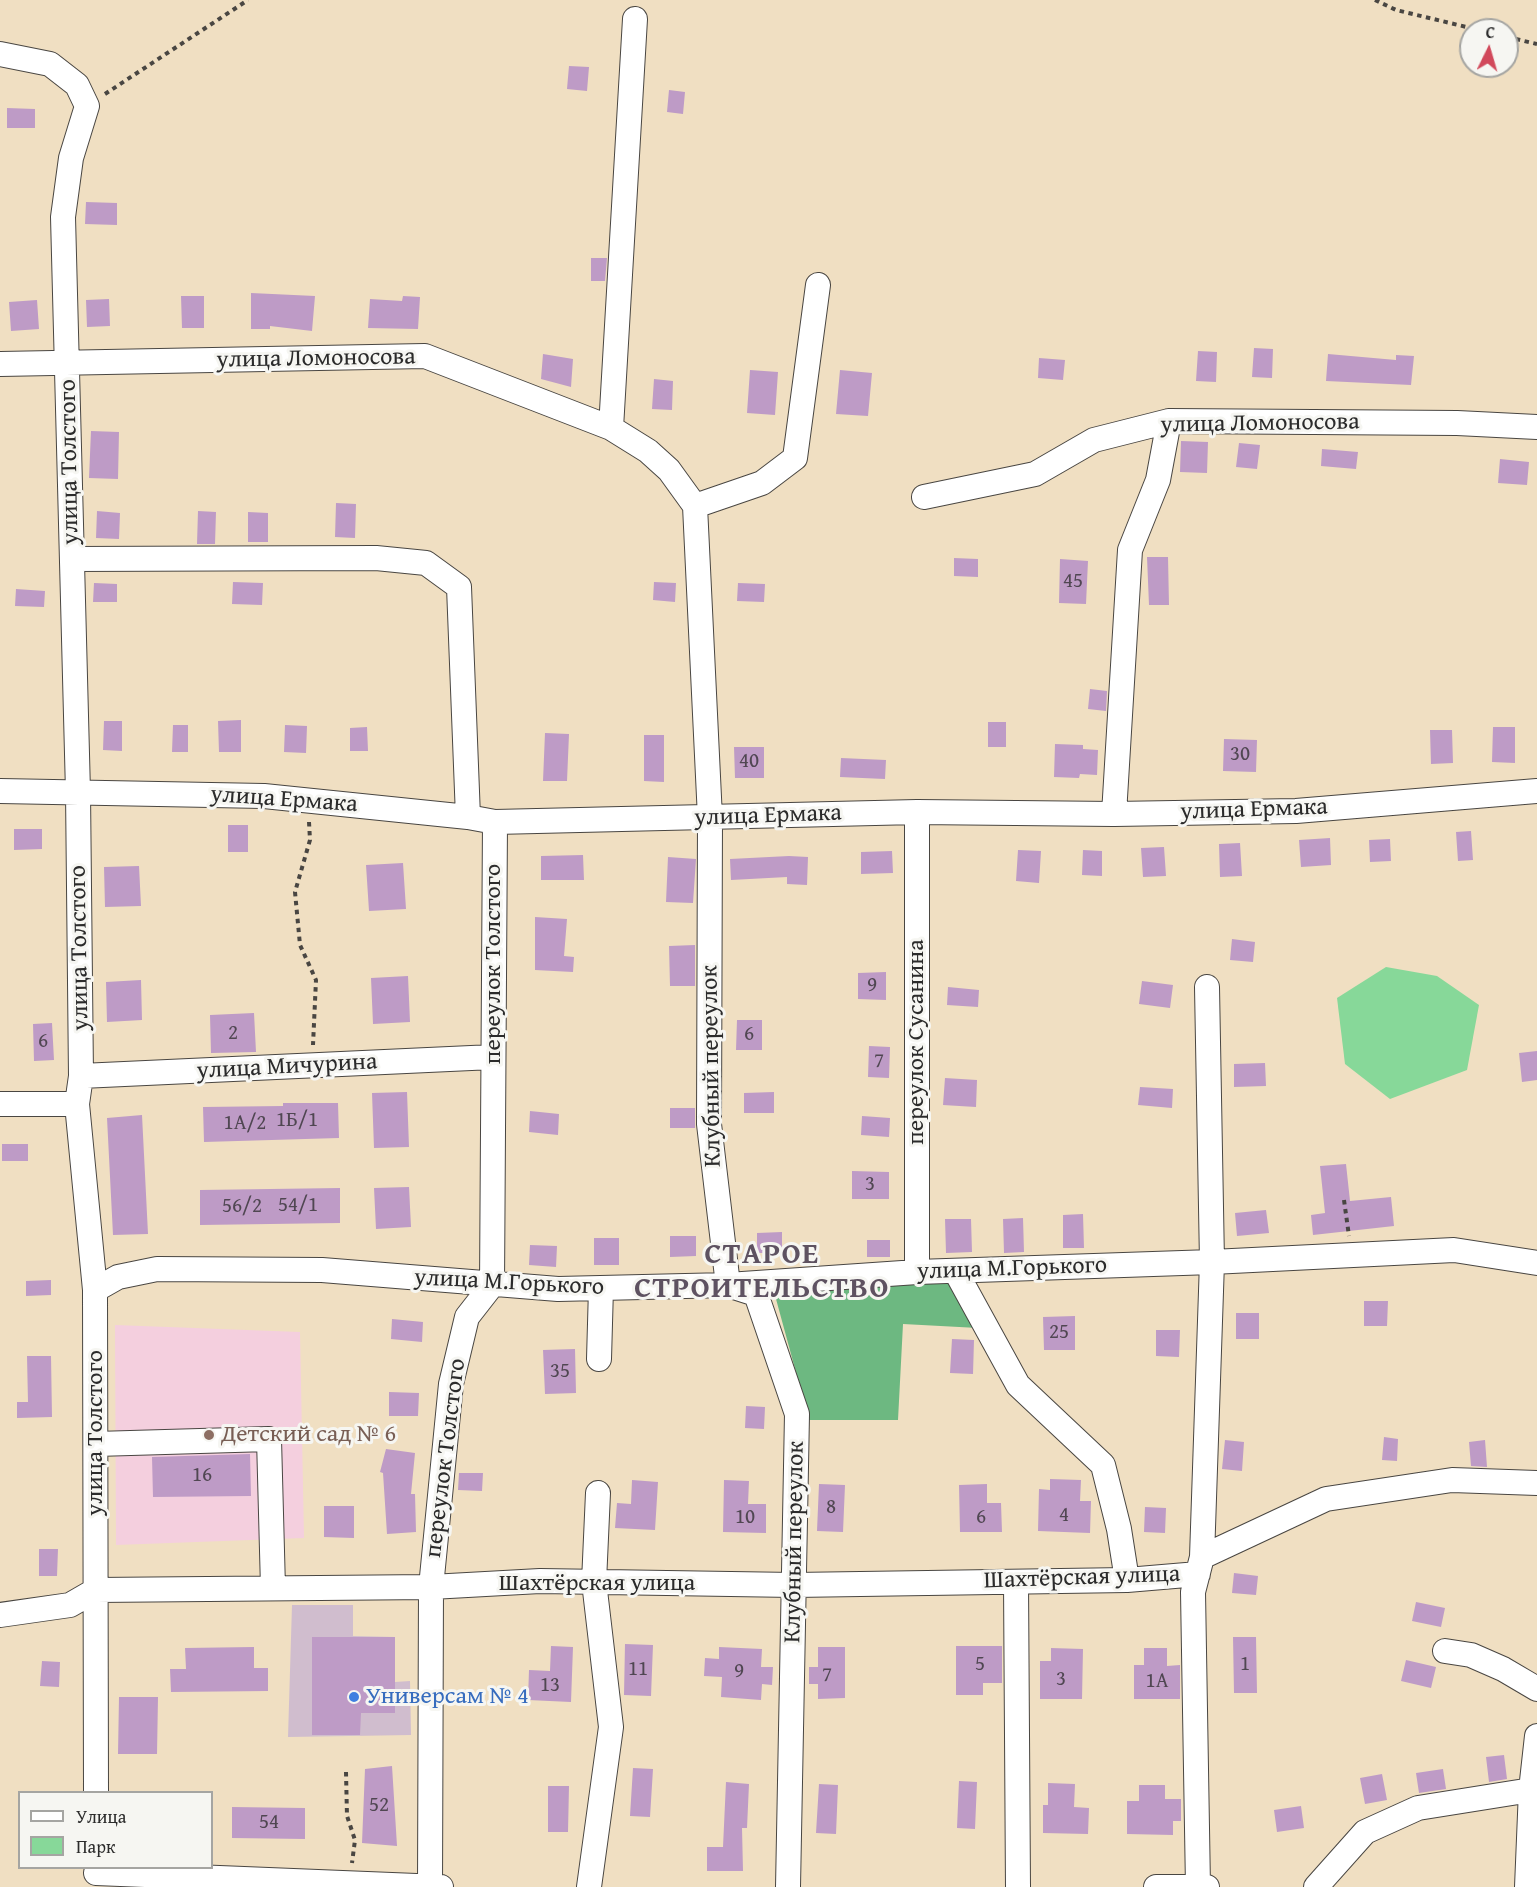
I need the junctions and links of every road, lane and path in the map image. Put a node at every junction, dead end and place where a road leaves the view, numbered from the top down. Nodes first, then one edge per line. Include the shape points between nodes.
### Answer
1 (248, 0) edge
2 (1375, 0) edge
3 (635, 19) dead end
4 (1459, 25) edge
5 (1519, 40) edge
6 (1537, 44) edge
7 (0, 54) edge
8 (87, 106) junction
9 (818, 285) dead end
10 (68, 362) junction
11 (0, 364) edge
12 (1169, 421) junction
13 (1537, 427) edge
14 (611, 428) junction
15 (924, 497) dead end
16 (695, 506) junction
17 (72, 559) junction
18 (1537, 791) edge
19 (0, 792) edge
20 (78, 792) junction
21 (307, 800) junction
22 (916, 812) junction
23 (1114, 814) junction
24 (468, 817) junction
25 (710, 818) junction
26 (495, 822) junction
27 (1207, 987) dead end
28 (494, 1057) junction
29 (312, 1065) junction
30 (81, 1076) junction
31 (0, 1104) edge
32 (77, 1104) junction
33 (1344, 1200) dead end
34 (1352, 1255) junction
35 (1212, 1262) junction
36 (1537, 1263) edge
37 (917, 1272) junction
38 (956, 1272) junction
39 (492, 1285) junction
40 (728, 1285) junction
41 (601, 1288) junction
42 (95, 1290) junction
43 (599, 1359) dead end
44 (96, 1444) junction
45 (1537, 1483) edge
46 (598, 1493) dead end
47 (1200, 1565) junction
48 (1127, 1580) junction
49 (594, 1582) junction
50 (1016, 1582) junction
51 (794, 1585) junction
52 (431, 1587) junction
53 (273, 1588) junction
54 (96, 1590) junction
55 (0, 1616) edge
56 (1446, 1651) dead end
57 (1537, 1689) edge
58 (1537, 1736) edge
59 (346, 1772) dead end
60 (1531, 1790) junction
61 (96, 1791) edge
62 (1532, 1853) edge
63 (97, 1876) edge
64 (350, 1884) junction
65 (430, 1887) edge
66 (441, 1887) edge
67 (589, 1887) edge
68 (788, 1887) edge
69 (1018, 1887) edge
70 (1156, 1887) edge
71 (1201, 1887) edge
72 (1316, 1887) edge
73 (1527, 1887) edge

1 - 8 path
2 - 4 path via 1396,10
3 - 14 street
5 - 6 path
7 - 8 street via 50,64 76,85
8 - 10 street, улица Толстого via 71,158 63,217
9 - 16 street via 795,458 762,483
10 - 11 street, улица Ломоносова
10 - 14 street, улица Ломоносова via 425,356
10 - 17 street, улица Толстого
12 - 13 street, улица Ломоносова
12 - 15 street, улица Ломоносова via 1094,440 1035,474
12 - 23 street via 1158,480 1131,550
14 - 16 street, улица Ломоносова via 648,451 669,470
16 - 25 street, Клубный переулок
17 - 20 street, улица Толстого
17 - 24 street via 376,558 426,563 459,587
18 - 23 street, улица Ермака via 1296,811
19 - 20 street, улица Ермака
20 - 21 street, улица Ермака
20 - 30 street, улица Толстого
21 - 24 street, улица Ермака
21 - 29 path via 310,840 295,892 300,945 316,980
22 - 23 street, улица Ермака
22 - 25 street, улица Ермака
22 - 37 street, переулок Сусанина
24 - 26 street, улица Ермака
25 - 26 street, улица Ермака
25 - 40 street, Клубный переулок via 709,1124
26 - 28 street, переулок Толстого
27 - 35 street
28 - 29 street, улица Мичурина
28 - 39 street, переулок Толстого
29 - 30 street, улица Мичурина
30 - 32 street, улица Толстого
31 - 32 street
32 - 42 street, улица Толстого
33 - 34 path
34 - 35 street, улица М.Горького
34 - 36 street, улица М.Горького via 1454,1250
35 - 38 street, улица М.Горького
35 - 47 street
37 - 38 street, улица М.Горького
37 - 40 street, улица М.Горького
38 - 48 street via 1018,1385 1103,1465
39 - 41 street, улица М.Горького
39 - 42 street, улица М.Горького via 322,1270 157,1269 118,1277
39 - 52 street, переулок Толстого via 467,1317 451,1384
40 - 41 street, улица М.Горького
40 - 51 street, Клубный переулок via 756,1294 797,1414
41 - 43 street
42 - 44 street, улица Толстого
44 - 53 street via 269,1439
44 - 54 street, улица Толстого
45 - 47 street via 1452,1480 1326,1498
46 - 49 street
47 - 48 street, Шахтёрская улица
47 - 71 street via 1193,1592
48 - 50 street, Шахтёрская улица
49 - 51 street, Шахтёрская улица
49 - 52 street, Шахтёрская улица
49 - 67 street via 611,1727
50 - 51 street, Шахтёрская улица
50 - 69 street
51 - 68 street, Клубный переулок
52 - 53 street, Шахтёрская улица
52 - 65 street, переулок Толстого
53 - 54 street, Шахтёрская улица
54 - 55 street, Шахтёрская улица via 70,1605
54 - 61 street, улица Толстого
56 - 57 street via 1471,1654
58 - 60 street
59 - 64 path via 347,1816 355,1839
60 - 62 street
60 - 72 street via 1418,1808 1365,1832
62 - 73 street
63 - 64 street
64 - 65 street
65 - 66 street
70 - 71 street

